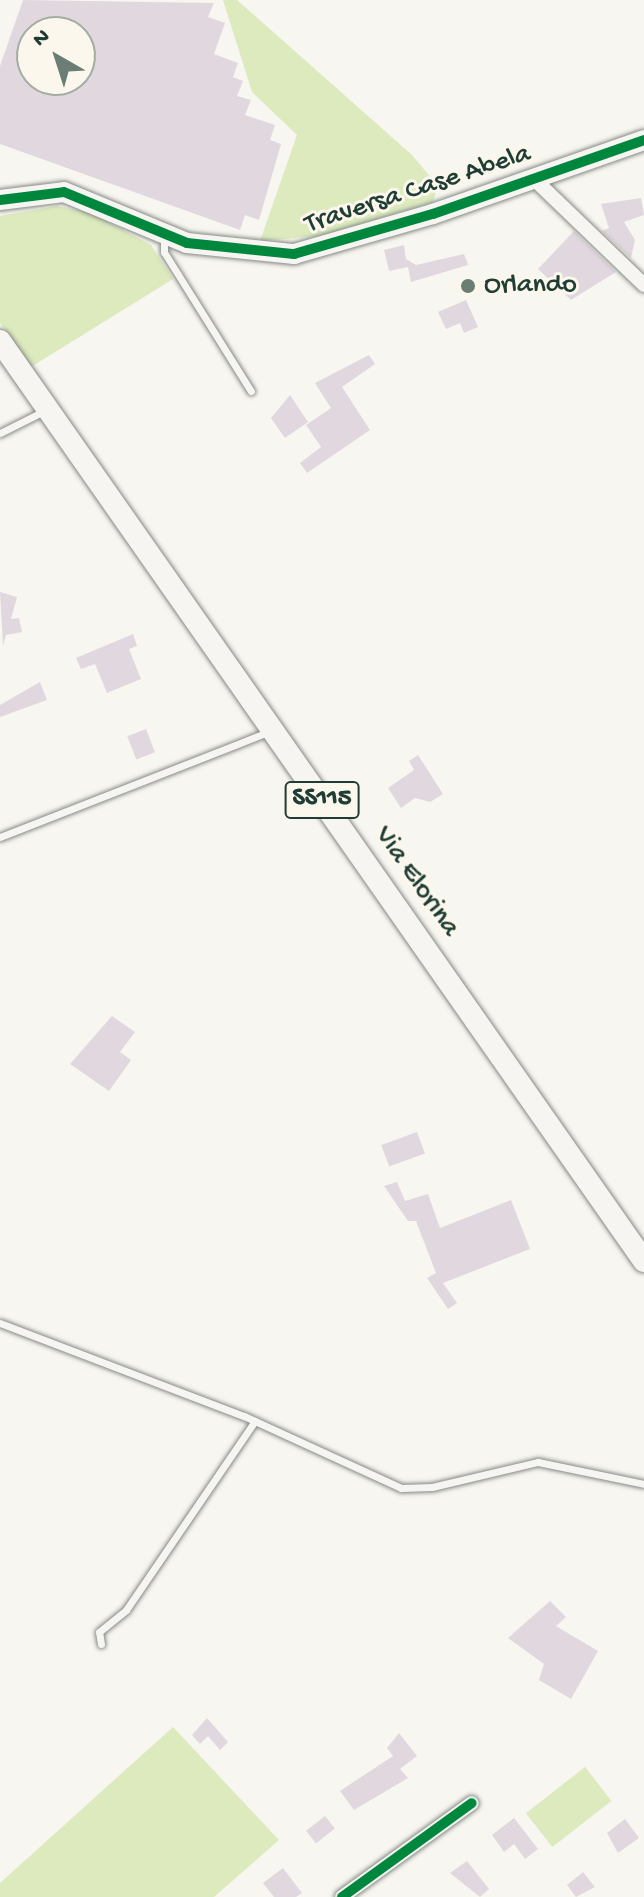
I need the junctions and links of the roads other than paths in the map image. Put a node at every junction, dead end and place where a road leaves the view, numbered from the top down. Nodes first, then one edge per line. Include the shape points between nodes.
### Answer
1 (644, 140) edge
2 (534, 179) junction
3 (10, 200) edge
4 (0, 209) edge
5 (164, 235) junction
6 (644, 285) edge
7 (0, 341) edge
8 (251, 391) dead end
9 (48, 409) junction
10 (0, 433) edge
11 (272, 729) junction
12 (0, 837) edge
13 (644, 1261) edge
14 (0, 1323) edge
15 (255, 1421) junction
16 (644, 1484) edge
17 (101, 1644) dead end
18 (472, 1803) dead end
19 (342, 1897) edge

1 - 2 street, Traversa Case Abela
2 - 5 street, Traversa Case Abela via 294,254 216,250
2 - 6 street
3 - 4 street
3 - 5 street, Traversa Case Abela via 79,195
5 - 8 lane via 164,252
7 - 9 main road, Via Elorina / SS115
9 - 10 lane
9 - 11 main road, Via Elorina / SS115
11 - 12 lane
11 - 13 main road, Via Elorina / SS115
14 - 15 lane
15 - 16 lane via 401,1488 432,1487 538,1462
15 - 17 lane via 126,1610 99,1632
18 - 19 street

